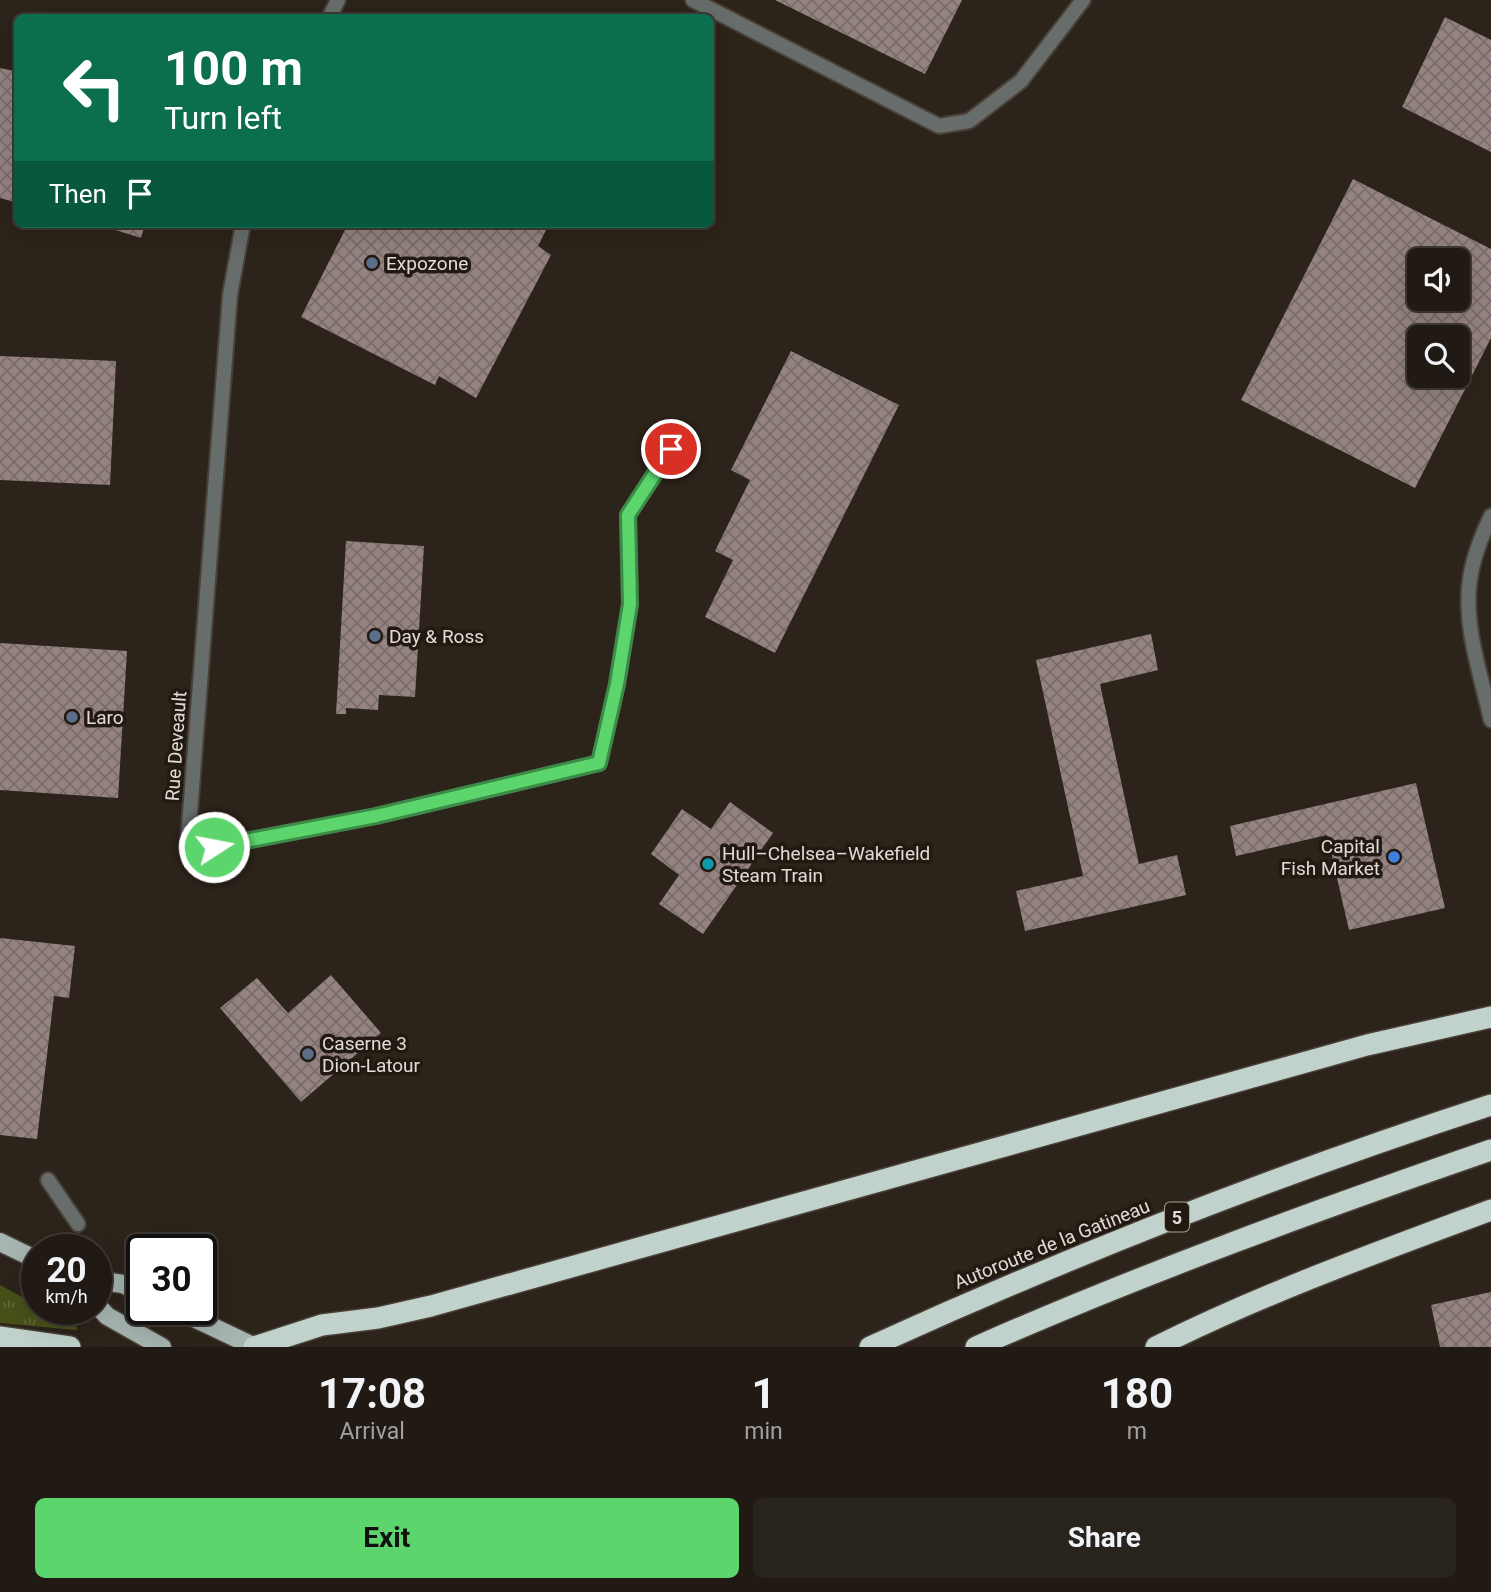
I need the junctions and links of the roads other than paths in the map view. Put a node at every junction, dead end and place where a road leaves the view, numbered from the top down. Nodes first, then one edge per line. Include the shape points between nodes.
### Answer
1 (693, 0) edge
2 (1083, 0) edge
3 (242, 228) edge
4 (671, 449) dead end
5 (1491, 516) edge
6 (1491, 720) edge
7 (1491, 1017) edge
8 (1491, 1105) edge
9 (1491, 1150) edge
10 (48, 1180) dead end
11 (1491, 1210) edge
12 (78, 1224) dead end
13 (0, 1242) edge
14 (21, 1252) edge
15 (112, 1319) edge
16 (209, 1325) edge
17 (0, 1337) edge
18 (70, 1347) edge
19 (162, 1347) edge
20 (255, 1347) edge
21 (870, 1347) edge
22 (976, 1347) edge
23 (1156, 1347) edge

1 - 2 street via 939,126 970,121 1021,81
3 - 4 street, Rue Deveault via 230,295 187,852 376,816 599,763 630,604 628,515
5 - 6 street via 1473,567 1468,601
7 - 20 highway via 1367,1045 431,1306 322,1325
8 - 21 highway, Autoroute de la Gatineau / 5 via 1154,1226
9 - 22 highway, 5 via 1191,1258
10 - 12 street
11 - 23 highway via 1290,1286
13 - 14 main road
15 - 19 main road
16 - 20 main road
17 - 18 highway

